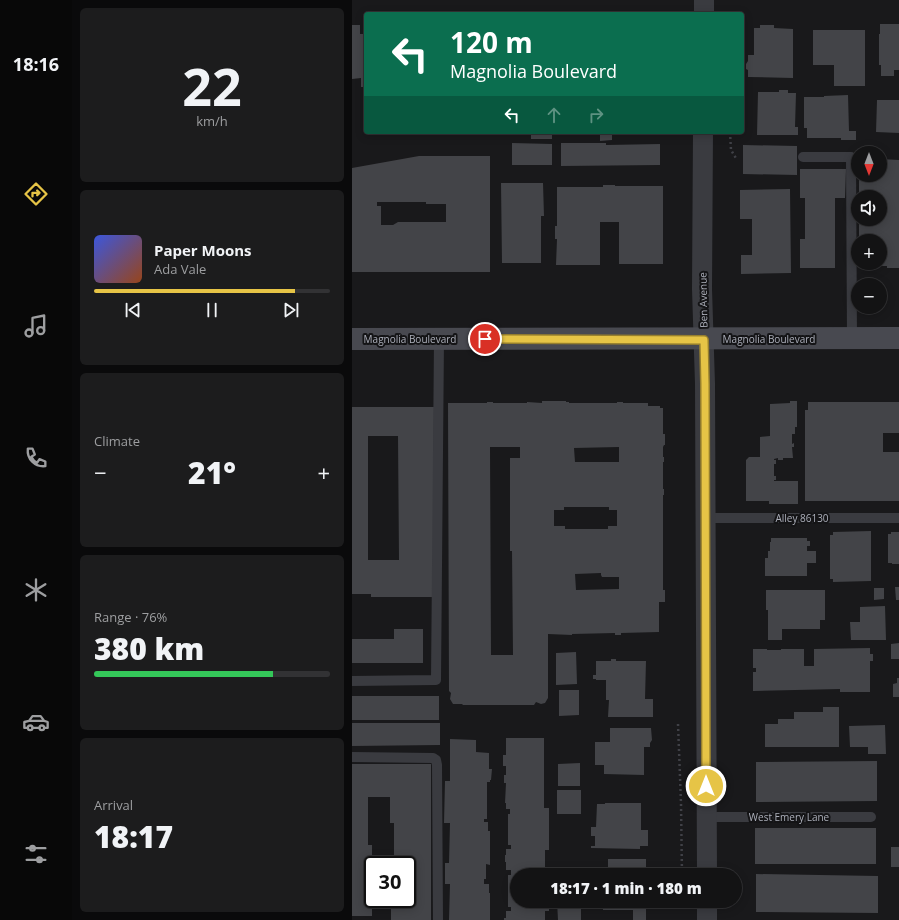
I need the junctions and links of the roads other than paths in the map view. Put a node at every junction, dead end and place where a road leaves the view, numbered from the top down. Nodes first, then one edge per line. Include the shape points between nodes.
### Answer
1 (704, 0) edge
2 (704, 12) edge
3 (703, 134) edge
4 (803, 157) dead end
5 (899, 338) edge
6 (352, 339) edge
7 (439, 339) junction
8 (852, 339) junction
9 (704, 340) junction
10 (706, 518) junction
11 (899, 518) edge
12 (352, 681) edge
13 (352, 758) edge
14 (707, 817) junction
15 (871, 817) dead end
16 (707, 868) edge
17 (707, 908) edge
18 (438, 920) edge
19 (707, 920) edge

1 - 2 street
3 - 9 street, Ben Avenue
4 - 8 lane via 851,157
5 - 8 main road, Magnolia Boulevard
6 - 7 main road, Magnolia Boulevard
7 - 9 main road, Magnolia Boulevard
7 - 12 lane via 436,680
8 - 9 main road, Magnolia Boulevard
9 - 10 street, Ben Avenue
10 - 11 lane, Alley 86130
10 - 14 street, Ben Avenue
13 - 18 lane via 436,760
14 - 15 lane, West Emery Lane
14 - 16 street, Ben Avenue
17 - 19 street

